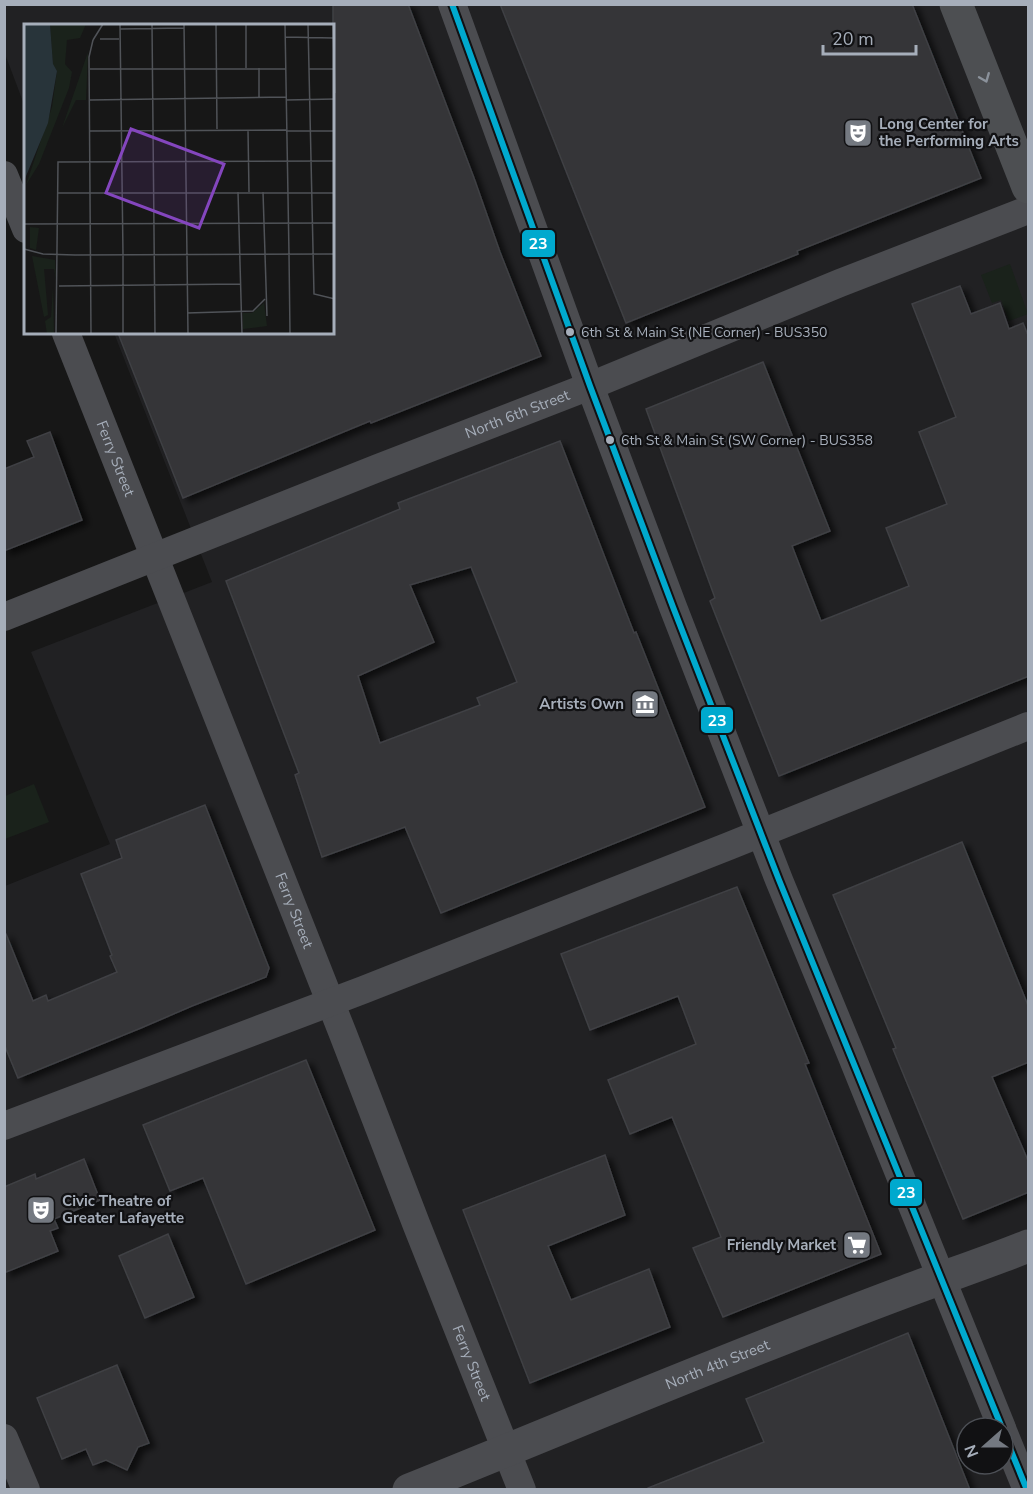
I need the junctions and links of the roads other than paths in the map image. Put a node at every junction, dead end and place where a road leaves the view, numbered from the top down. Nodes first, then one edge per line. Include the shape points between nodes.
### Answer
1 (452, 4) edge
2 (956, 4) edge
3 (4, 175) edge
4 (1029, 187) edge
5 (1029, 210) edge
6 (24, 224) edge
7 (66, 334) edge
8 (590, 386) junction
9 (154, 558) junction
10 (4, 617) edge
11 (1029, 726) edge
12 (762, 833) junction
13 (331, 1003) junction
14 (4, 1126) edge
15 (1029, 1246) edge
16 (942, 1278) junction
17 (998, 1416) edge
18 (4, 1438) edge
19 (506, 1449) junction
20 (1015, 1461) edge
21 (26, 1490) edge
22 (409, 1490) edge
23 (522, 1490) edge
24 (1026, 1490) edge

1 - 8 street
2 -> 4 main road
3 - 6 street
5 - 8 street, North 6th Street
7 - 9 street, Ferry Street
8 - 9 street, North 6th Street
8 - 12 street
9 - 10 street, North 6th Street
9 - 13 street, Ferry Street
11 - 12 street
12 - 13 street
12 - 16 street
13 - 14 street
13 - 19 street, Ferry Street
15 - 16 street, North 4th Street
16 - 17 street
16 - 19 street, North 4th Street
18 - 21 street
19 - 22 street, North 4th Street
19 - 23 street, Ferry Street
20 - 24 street

